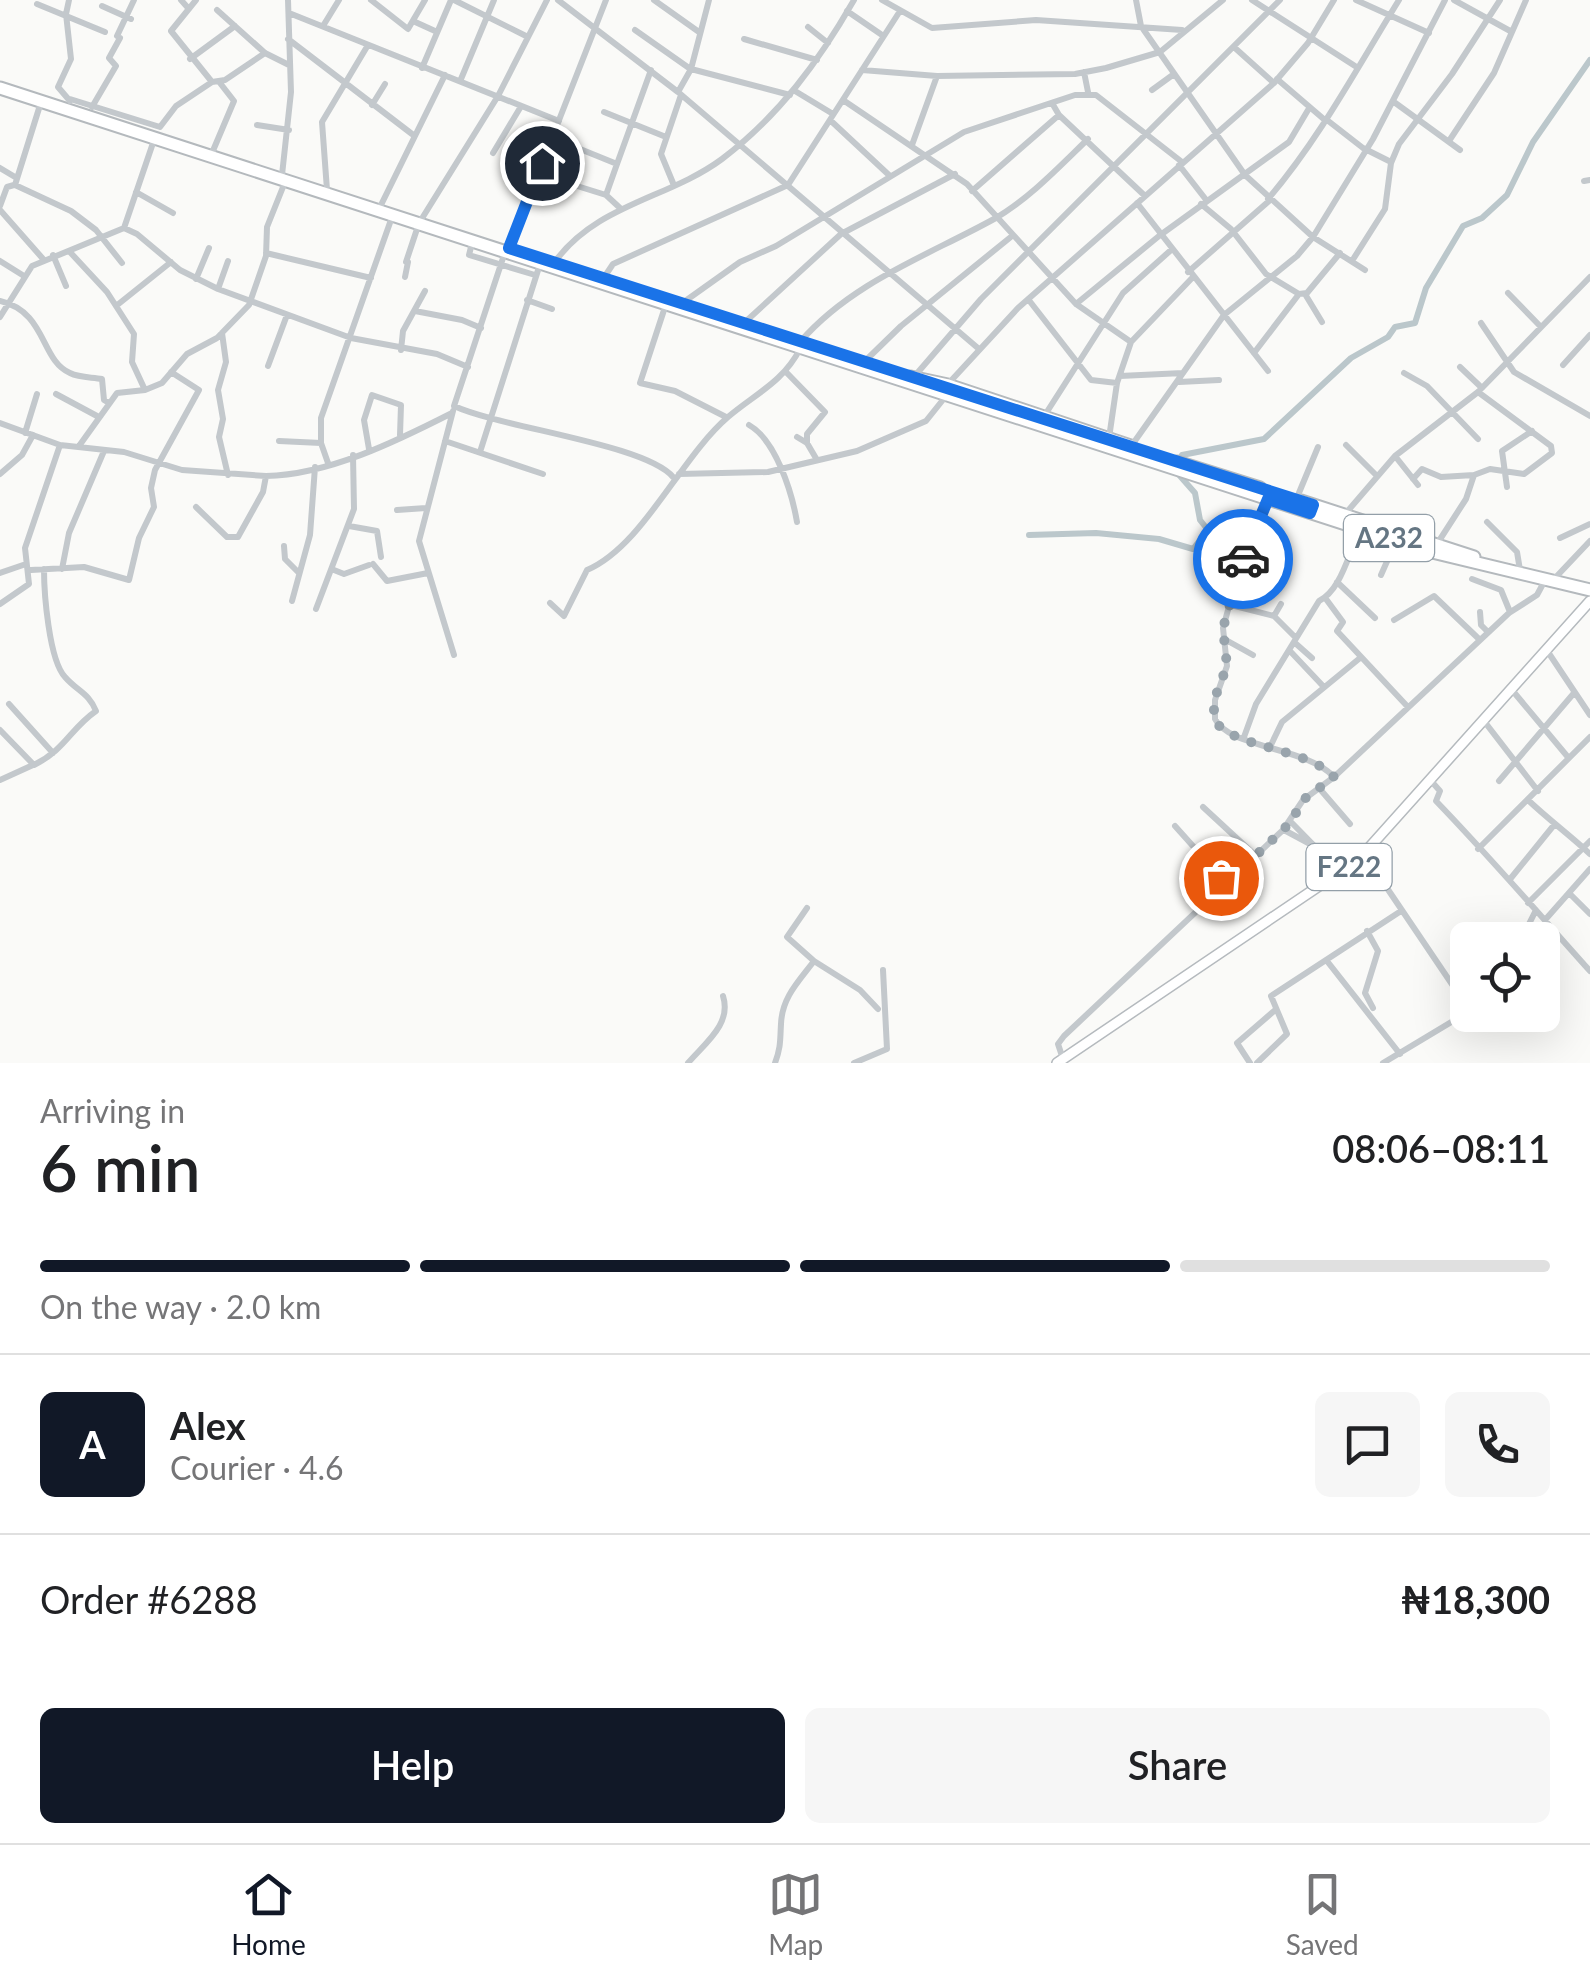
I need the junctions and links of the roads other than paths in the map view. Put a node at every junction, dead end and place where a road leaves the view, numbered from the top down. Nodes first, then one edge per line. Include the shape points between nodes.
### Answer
1 (69, 0) edge
2 (134, 0) edge
3 (181, 0) edge
4 (196, 0) edge
5 (288, 0) edge
6 (339, 0) edge
7 (371, 0) edge
8 (425, 0) edge
9 (453, 0) edge
10 (494, 0) edge
11 (547, 0) edge
12 (558, 0) edge
13 (606, 0) edge
14 (654, 0) edge
15 (710, 0) edge
16 (854, 0) edge
17 (882, 0) edge
18 (1136, 0) edge
19 (1222, 0) edge
20 (1252, 0) edge
21 (1280, 0) edge
22 (1334, 0) edge
23 (1356, 0) edge
24 (1399, 0) edge
25 (1445, 0) edge
26 (1454, 0) edge
27 (1500, 0) edge
28 (1526, 0) edge
29 (101, 3) edge
30 (37, 4) dead end
31 (189, 9) junction
32 (217, 10) dead end
33 (847, 11) junction
34 (900, 11) junction
35 (1269, 12) junction
36 (288, 13) junction
37 (66, 14) junction
38 (486, 16) junction
39 (1389, 17) junction
40 (128, 18) junction
41 (1488, 20) junction
42 (414, 22) junction
43 (596, 25) junction
44 (234, 26) junction
45 (323, 26) junction
46 (1141, 26) junction
47 (808, 27) dead end
48 (635, 30) dead end
49 (1182, 30) junction
50 (435, 31) junction
51 (105, 32) dead end
52 (699, 32) junction
53 (1512, 32) junction
54 (1429, 34) junction
55 (882, 35) junction
56 (1313, 36) junction
57 (528, 37) junction
58 (288, 39) junction
59 (744, 39) dead end
60 (828, 43) junction
61 (368, 45) junction
62 (1235, 48) junction
63 (265, 52) junction
64 (1160, 52) junction
65 (190, 59) junction
66 (816, 60) junction
67 (289, 65) junction
68 (1356, 66) junction
69 (422, 68) junction
70 (690, 68) junction
71 (651, 70) junction
72 (862, 70) junction
73 (1084, 72) junction
74 (1174, 74) junction
75 (445, 75) junction
76 (937, 76) junction
77 (461, 79) junction
78 (1275, 80) junction
79 (215, 82) junction
80 (343, 83) junction
81 (385, 84) dead end
82 (0, 86) edge
83 (1152, 90) dead end
84 (1088, 92) junction
85 (793, 93) junction
86 (1188, 93) junction
87 (680, 94) junction
88 (498, 96) junction
89 (843, 100) junction
90 (41, 102) junction
91 (1394, 102) junction
92 (70, 103) junction
93 (1052, 103) junction
94 (372, 105) junction
95 (520, 108) junction
96 (1308, 110) junction
97 (88, 112) junction
98 (604, 112) dead end
99 (1058, 115) junction
100 (108, 116) junction
101 (1418, 116) junction
102 (832, 117) junction
103 (559, 121) junction
104 (1327, 123) junction
105 (257, 125) dead end
106 (632, 126) junction
107 (289, 130) junction
108 (1147, 131) junction
109 (1213, 132) junction
110 (412, 134) junction
111 (552, 138) junction
112 (666, 138) junction
113 (1088, 138) junction
114 (155, 139) junction
115 (1449, 141) junction
116 (739, 143) junction
117 (912, 145) junction
118 (1365, 150) junction
119 (1460, 150) dead end
120 (212, 152) junction
121 (493, 153) dead end
122 (928, 154) junction
123 (1114, 163) junction
124 (1181, 163) junction
125 (1391, 163) junction
126 (618, 164) junction
127 (0, 168) edge
128 (955, 174) junction
129 (1245, 175) junction
130 (890, 176) junction
131 (283, 179) junction
132 (15, 181) junction
133 (561, 181) dead end
134 (673, 184) junction
135 (788, 185) junction
136 (327, 190) junction
137 (972, 191) junction
138 (136, 192) junction
139 (606, 195) junction
140 (1144, 195) junction
141 (1268, 200) junction
142 (1204, 202) junction
143 (1137, 203) junction
144 (380, 207) junction
145 (0, 208) edge
146 (620, 208) junction
147 (174, 213) dead end
148 (822, 216) junction
149 (392, 217) junction
150 (996, 218) junction
151 (419, 223) junction
152 (124, 228) junction
153 (1232, 231) junction
154 (841, 234) junction
155 (101, 236) junction
156 (1012, 236) junction
157 (1159, 236) junction
158 (1313, 236) junction
159 (209, 248) dead end
160 (1171, 250) junction
161 (69, 251) junction
162 (1028, 252) junction
163 (266, 253) junction
164 (1340, 253) junction
165 (54, 255) junction
166 (505, 255) junction
167 (0, 260) edge
168 (44, 260) junction
169 (228, 261) dead end
170 (1352, 261) junction
171 (171, 262) junction
172 (122, 263) dead end
173 (554, 263) junction
174 (537, 269) junction
175 (1365, 270) dead end
176 (889, 273) junction
177 (1190, 274) junction
178 (24, 276) junction
179 (1269, 276) junction
180 (405, 277) dead end
181 (371, 278) junction
182 (1050, 278) junction
183 (1590, 278) edge
184 (196, 279) junction
185 (604, 279) junction
186 (66, 286) dead end
187 (620, 287) junction
188 (218, 289) junction
189 (425, 291) dead end
190 (1508, 292) dead end
191 (1302, 294) junction
192 (1028, 299) junction
193 (250, 300) junction
194 (527, 300) junction
195 (4, 302) edge
196 (666, 304) junction
197 (682, 304) junction
198 (1076, 304) junction
199 (116, 306) junction
200 (924, 306) junction
201 (552, 309) dead end
202 (414, 311) junction
203 (287, 315) junction
204 (1224, 315) junction
205 (0, 317) edge
206 (1104, 322) junction
207 (1322, 322) dead end
208 (1481, 323) dead end
209 (744, 324) junction
210 (1541, 327) junction
211 (481, 328) junction
212 (953, 328) junction
213 (222, 333) junction
214 (1590, 334) edge
215 (351, 338) junction
216 (1130, 342) junction
217 (807, 347) junction
218 (979, 349) junction
219 (402, 350) junction
220 (1254, 353) junction
221 (1080, 362) junction
222 (1505, 362) junction
223 (863, 363) junction
224 (1563, 364) dead end
225 (268, 366) dead end
226 (468, 367) junction
227 (1460, 367) dead end
228 (1268, 371) dead end
229 (170, 372) junction
230 (786, 372) junction
231 (1404, 372) dead end
232 (1183, 373) junction
233 (913, 378) junction
234 (1119, 380) junction
235 (1218, 380) dead end
236 (1178, 382) junction
237 (145, 390) junction
238 (947, 390) junction
239 (1480, 390) junction
240 (36, 394) dead end
241 (56, 394) dead end
242 (109, 403) junction
243 (453, 409) junction
244 (1453, 412) junction
245 (489, 415) junction
246 (1018, 415) junction
247 (97, 416) junction
248 (1590, 416) edge
249 (728, 417) junction
250 (1043, 418) junction
251 (0, 423) edge
252 (749, 426) dead end
253 (1532, 431) junction
254 (30, 434) junction
255 (400, 436) junction
256 (797, 437) dead end
257 (1109, 439) junction
258 (1478, 439) dead end
259 (280, 440) dead end
260 (444, 441) junction
261 (321, 443) junction
262 (807, 444) junction
263 (60, 445) junction
264 (1346, 445) dead end
265 (79, 446) junction
266 (1131, 446) junction
267 (1318, 447) dead end
268 (370, 449) junction
269 (104, 451) junction
270 (480, 452) junction
271 (354, 455) junction
272 (1395, 456) junction
273 (817, 460) junction
274 (161, 462) junction
275 (1166, 462) junction
276 (328, 463) junction
277 (316, 467) junction
278 (779, 469) junction
279 (682, 470) junction
280 (1504, 470) junction
281 (1196, 472) junction
282 (0, 474) edge
283 (542, 474) dead end
284 (228, 475) junction
285 (1474, 475) junction
286 (266, 476) junction
287 (1376, 476) junction
288 (674, 477) junction
289 (1508, 487) dead end
290 (1268, 499) junction
291 (1296, 500) junction
292 (196, 506) dead end
293 (426, 508) junction
294 (1312, 509) junction
295 (398, 510) dead end
296 (1345, 514) junction
297 (798, 522) dead end
298 (1487, 522) dead end
299 (1590, 524) edge
300 (349, 526) junction
301 (1366, 530) junction
302 (1560, 538) dead end
303 (1396, 540) junction
304 (1590, 540) edge
305 (1437, 545) junction
306 (284, 546) dead end
307 (1364, 556) dead end
308 (381, 557) dead end
309 (28, 567) junction
310 (44, 569) junction
311 (62, 569) junction
312 (334, 570) junction
313 (1520, 570) junction
314 (298, 572) junction
315 (428, 573) junction
316 (0, 574) edge
317 (1381, 575) dead end
318 (1472, 579) dead end
319 (1550, 580) junction
320 (1336, 582) junction
321 (1570, 586) junction
322 (1590, 587) edge
323 (1326, 599) junction
324 (292, 601) dead end
325 (550, 603) dead end
326 (1586, 603) edge
327 (0, 604) edge
328 (1281, 604) dead end
329 (1231, 605) junction
330 (316, 609) dead end
331 (1480, 612) dead end
332 (1510, 613) junction
333 (1274, 616) junction
334 (1375, 618) dead end
335 (1394, 620) dead end
336 (1488, 632) junction
337 (1226, 640) junction
338 (1295, 640) junction
339 (1480, 640) junction
340 (1546, 648) junction
341 (1290, 651) junction
342 (454, 655) dead end
343 (1252, 655) dead end
344 (1312, 658) dead end
345 (1361, 658) junction
346 (1323, 686) junction
347 (1512, 690) junction
348 (1574, 693) junction
349 (9, 704) dead end
350 (1407, 706) junction
351 (1590, 716) edge
352 (1484, 721) junction
353 (1543, 728) junction
354 (0, 730) edge
355 (1244, 737) junction
356 (1590, 737) edge
357 (1270, 746) junction
358 (53, 754) junction
359 (1568, 756) junction
360 (34, 764) junction
361 (1514, 765) junction
362 (1334, 777) junction
363 (0, 780) edge
364 (1498, 780) dead end
365 (1432, 782) junction
366 (1319, 788) junction
367 (1538, 791) junction
368 (1528, 800) junction
369 (1203, 806) dead end
370 (1291, 822) junction
371 (1350, 824) dead end
372 (1554, 825) junction
373 (1174, 826) dead end
374 (1283, 830) junction
375 (1590, 841) edge
376 (1313, 846) junction
377 (1582, 847) junction
378 (1478, 850) junction
379 (1364, 854) junction
380 (1590, 854) edge
381 (1256, 856) junction
382 (1590, 869) edge
383 (1341, 872) junction
384 (1511, 878) junction
385 (1226, 884) junction
386 (1570, 893) junction
387 (1528, 903) junction
388 (807, 908) dead end
389 (1400, 911) junction
390 (1535, 912) junction
391 (1590, 914) edge
392 (1545, 920) junction
393 (1530, 922) edge
394 (1367, 931) junction
395 (1326, 960) junction
396 (814, 962) junction
397 (882, 970) dead end
398 (1590, 971) edge
399 (1450, 984) edge
400 (724, 996) dead end
401 (1372, 1008) dead end
402 (878, 1009) dead end
403 (1274, 1011) junction
404 (1450, 1021) edge
405 (1397, 1053) junction
406 (1060, 1061) edge
407 (688, 1063) edge
408 (775, 1063) edge
409 (854, 1063) edge
410 (1254, 1063) edge
411 (1382, 1063) edge

1 - 37 street
2 - 40 street
3 - 31 street
4 - 31 street
5 - 36 street
6 - 45 street
7 - 42 street via 408,29
8 - 42 street
9 - 38 street
9 - 50 street
10 - 38 street
11 - 57 street
12 - 43 street
13 - 43 street
14 - 52 street
15 - 52 street
16 - 33 street
17 - 34 street
18 - 46 street
19 - 49 street
20 - 35 street
21 - 35 street
22 - 56 street
23 - 39 street
24 - 39 street
25 - 54 street
26 - 41 street
27 - 41 street
28 - 53 street
29 - 40 street
30 - 37 street
31 - 65 street via 171,31
32 - 44 street
33 - 55 street
33 - 60 street
34 - 46 street via 932,28 1036,20
34 - 55 street
35 - 56 street
35 - 62 street
36 - 45 street
36 - 58 street
37 - 51 street
37 - 92 street via 72,49 58,88
38 - 57 street
38 - 77 street
39 - 54 street
39 - 68 street
40 - 97 street via 108,58 116,66
41 - 53 street
41 - 101 street
42 - 50 street
43 - 71 street
43 - 103 street
44 - 63 street
44 - 65 street
45 - 61 street
46 - 49 street
46 - 64 street
47 - 60 street
48 - 70 street
49 - 64 street
50 - 69 street
52 - 70 street
53 - 115 street
54 - 91 street
55 - 72 street
56 - 68 street
56 - 78 street
57 - 88 street
58 - 67 street
58 - 80 street
59 - 66 street
60 - 66 street
61 - 69 street
61 - 80 street
62 - 78 street
62 - 86 street
63 - 67 street
63 - 79 street
64 - 73 street
64 - 74 street
65 - 79 street
66 - 85 street
67 - 107 street
68 - 104 street
69 - 75 street
70 - 85 street
70 - 87 street
71 - 87 street
71 - 106 street
72 - 76 street
72 - 89 street
73 - 76 street
73 - 84 street
74 - 83 street
74 - 86 street
75 - 77 street
75 - 110 street
76 - 117 street
77 - 88 street
78 - 96 street
78 - 109 street
79 - 100 street via 176,106 160,127
79 - 120 street via 234,101
80 - 94 street
80 - 136 street via 322,122
81 - 94 street
82 - 90 highway, A232
82 - 92 highway, A232
84 - 93 street
84 - 108 street
85 - 102 street
85 - 116 street
86 - 108 street
86 - 109 street
87 - 112 street
87 - 116 street
88 - 95 street
88 - 151 street
89 - 102 street
89 - 117 street
90 - 97 highway, A232
90 - 132 street
91 - 101 street
91 - 118 street
92 - 97 highway, A232
93 - 99 street
93 - 122 street via 980,124
94 - 110 street
95 - 103 street
95 - 121 street
96 - 104 street
96 - 129 street via 1289,142
97 - 100 highway, A232
97 - 114 highway, A232
98 - 106 street
99 - 113 street
99 - 137 street
100 - 120 highway, A232
101 - 115 street
101 - 125 street
102 - 130 street
102 - 135 street
103 - 111 street
104 - 118 street
104 - 141 street
105 - 107 street
106 - 112 street
106 - 126 street
107 - 131 street
108 - 123 street
108 - 124 street
109 - 124 street
109 - 129 street
110 - 144 street
111 - 126 street
111 - 166 street
112 - 134 street via 661,154
113 - 123 street
113 - 150 street
114 - 131 highway, A232
114 - 138 street
115 - 119 street
116 - 134 street
116 - 135 street
117 - 122 street
118 - 125 street
118 - 158 street
120 - 131 highway, A232
122 - 128 street
122 - 130 street
123 - 140 street
123 - 162 street
124 - 140 street
124 - 142 street
125 - 170 street via 1385,210
126 - 139 street
127 - 132 street
128 - 137 street
128 - 154 street
129 - 141 street
129 - 142 street
130 - 148 street
131 - 136 highway, A232
131 - 149 highway, A232
131 - 163 street
132 - 145 street
132 - 155 street via 72,211
133 - 139 street
134 - 146 street
135 - 148 street
135 - 185 street via 613,264
136 - 144 highway, A232
137 - 150 street
138 - 147 street
138 - 152 street
139 - 146 street
140 - 143 street
141 - 153 street
141 - 158 street
142 - 153 street
142 - 157 street
143 - 157 street
143 - 182 street
144 - 151 highway, A232
145 - 168 street
146 - 173 street
148 - 154 street
148 - 197 street
149 - 151 highway, A232
149 - 181 street
150 - 156 street
150 - 176 street
151 - 166 highway, A232
151 - 166 highway, A232
151 - 180 street
152 - 155 street
152 - 171 street
153 - 177 street
153 - 179 street
154 - 176 street
154 - 209 street
155 - 161 street
155 - 172 street
156 - 162 street
156 - 200 street
157 - 160 street
157 - 198 street
158 - 164 street
158 - 179 street
159 - 184 street
160 - 177 street
160 - 206 street via 1136,278
161 - 165 street
161 - 199 street
162 - 182 street
162 - 212 street
163 - 181 street
163 - 193 street
164 - 170 street
164 - 191 street
165 - 168 street
165 - 186 street
166 - 173 highway, A232
166 - 174 highway, A232
166 - 211 street
167 - 178 street
168 - 178 street
169 - 188 street
170 - 175 street
171 - 184 street
171 - 199 street
173 - 185 highway, A232
174 - 187 highway, A232
174 - 194 street
176 - 200 street
176 - 217 street via 850,298
177 - 204 street
177 - 216 street
178 - 195 street
179 - 191 street
179 - 204 street
181 - 215 street
182 - 192 street
182 - 198 street
183 - 210 street
184 - 188 street
185 - 187 highway, A232
187 - 196 highway, A232
187 - 197 highway, A232
188 - 193 street
189 - 202 street
190 - 210 street
191 - 207 street
191 - 220 street
192 - 218 street
192 - 221 street
193 - 203 street
193 - 213 street
194 - 201 street
194 - 245 street
195 - 205 street
195 - 242 street via 42,331 61,368 102,379
196 - 217 highway, A232
196 - 249 street via 640,383 675,391
197 - 209 highway, A232
198 - 206 street
199 - 237 street via 134,334 132,362
200 - 212 street
200 - 223 street
202 - 211 street
202 - 219 street
203 - 215 street
203 - 225 street
204 - 220 street
204 - 232 street
206 - 216 street
206 - 221 street
208 - 222 street
209 - 217 highway, A232
210 - 222 street
211 - 226 street
212 - 218 street
212 - 233 street
213 - 229 street
213 - 284 street via 219,438
214 - 224 street
215 - 219 street
215 - 261 street via 321,418
216 - 234 street
217 - 223 highway, A232
217 - 230 street
217 - 238 highway, A232
218 - 238 street
219 - 226 street
220 - 228 street
221 - 234 street via 1091,380
221 - 250 street
222 - 239 street
222 - 248 street
223 - 233 highway, A232
226 - 243 street
227 - 239 street
229 - 237 street
229 - 274 street via 199,390
230 - 249 street
230 - 262 street via 825,412
231 - 244 street
232 - 234 street
232 - 236 street
233 - 238 highway, A232
234 - 257 street
235 - 236 street
236 - 266 street
237 - 242 street via 120,390
238 - 246 highway, A232
238 - 273 street via 926,421 857,451
239 - 244 street
239 - 253 street
240 - 254 street
241 - 247 street
242 - 247 street
243 - 245 street
243 - 255 street
243 - 260 street
244 - 258 street
244 - 272 street
245 - 270 street
245 - 288 street via 616,448
246 - 250 highway, A232
246 - 275 highway, A232
247 - 265 street
249 - 279 street
250 - 257 highway, A232
251 - 254 street
252 - 278 street via 768,444
253 - 280 street via 1502,450
253 - 280 street via 1552,453 1527,473
254 - 263 street
254 - 282 street via 22,454
255 - 268 street
255 - 268 street via 401,405 372,395 364,420
256 - 262 street
257 - 266 highway, A232
259 - 261 street
260 - 270 street
260 - 293 street
261 - 276 street
262 - 273 street
263 - 265 street
263 - 309 street via 25,548
264 - 287 street
265 - 269 street
266 - 275 highway, A232
267 - 291 street
268 - 271 street
269 - 274 street
269 - 311 street via 68,534
270 - 283 street
271 - 276 street
271 - 300 street via 357,496
272 - 285 street via 1416,482 1422,468 1441,477
272 - 287 street
273 - 278 street
274 - 284 street
274 - 311 street via 130,580
275 - 281 highway, A232
276 - 277 street
277 - 286 street
277 - 314 street via 310,535
278 - 279 street
278 - 297 street
279 - 288 street
280 - 285 street
280 - 289 street
281 - 290 highway, A232
281 - 291 highway, A232
284 - 286 street
285 - 305 street
286 - 292 street via 238,537 226,537
287 - 296 street
288 - 325 street via 607,562 579,580 564,616
290 - 294 highway, A232
290 - 329 street
291 - 294 highway, A232
293 - 295 street
293 - 315 street via 419,541
294 - 296 highway, A232
294 - 301 highway, A232
296 - 305 highway, A232
298 - 313 street via 1517,552
299 - 302 street
300 - 308 street via 377,531
300 - 312 street
301 - 303 highway, A232
301 - 307 street
301 - 320 street
303 - 317 street
303 - 319 highway, A232
304 - 319 street
305 - 313 highway, A232
306 - 314 street via 285,559
309 - 310 street
309 - 316 street
309 - 327 street via 29,584
310 - 311 street
310 - 358 street via 57,663 96,710
312 - 315 street via 344,574 371,565 388,581
312 - 330 street
313 - 319 highway, A232
314 - 324 street
315 - 342 street
318 - 332 street via 1501,590
319 - 321 highway, A232
319 - 322 highway, A232
319 - 332 street
320 - 323 street
320 - 334 street
321 - 322 highway, A232
321 - 326 main road, F222
323 - 338 street
323 - 345 street via 1344,622 1337,630
326 - 340 main road, F222
328 - 333 street
329 - 333 street
329 - 337 street
331 - 336 street
332 - 336 street
333 - 338 street
335 - 339 street via 1434,596
336 - 339 street
337 - 343 street
337 - 355 street via 1214,719
338 - 341 street
338 - 344 street
339 - 350 street
340 - 347 main road, F222
340 - 348 street
341 - 346 street
341 - 355 street
345 - 346 street
345 - 350 street
346 - 357 street via 1282,722
347 - 352 main road, F222
347 - 353 street
348 - 351 street
348 - 353 street
349 - 358 street
350 - 362 street
352 - 361 street
352 - 365 main road, F222
353 - 359 street
353 - 361 street
354 - 360 street
355 - 357 street
356 - 359 street
357 - 362 street via 1309,758
358 - 360 street
359 - 367 street
360 - 363 street
361 - 364 street
361 - 367 street
362 - 366 street
365 - 378 street via 1440,791 1436,802
365 - 379 main road, F222
366 - 370 street
366 - 371 street
367 - 368 street
368 - 372 street
368 - 378 street
369 - 381 street
370 - 374 street
370 - 376 street
372 - 377 street
372 - 384 street
373 - 385 street
374 - 376 street
374 - 381 street
375 - 377 street
376 - 383 street
377 - 380 street
377 - 387 street
378 - 384 street
379 - 383 main road, F222
379 - 389 street
381 - 385 street
382 - 386 street
383 - 406 main road, F222
384 - 387 street
385 - 406 street via 1064,1036
386 - 391 street
386 - 392 street
387 - 390 street
388 - 396 street via 786,937
389 - 394 street
389 - 399 street
390 - 392 street
390 - 393 street
392 - 398 street
394 - 395 street
394 - 401 street via 1378,951 1365,992
395 - 403 street via 1271,996
395 - 405 street
396 - 402 street
396 - 408 street via 790,990
397 - 409 street via 887,1049
400 - 407 street via 723,1021
403 - 410 street via 1287,1034
403 - 410 street via 1237,1043
404 - 405 street
405 - 411 street

